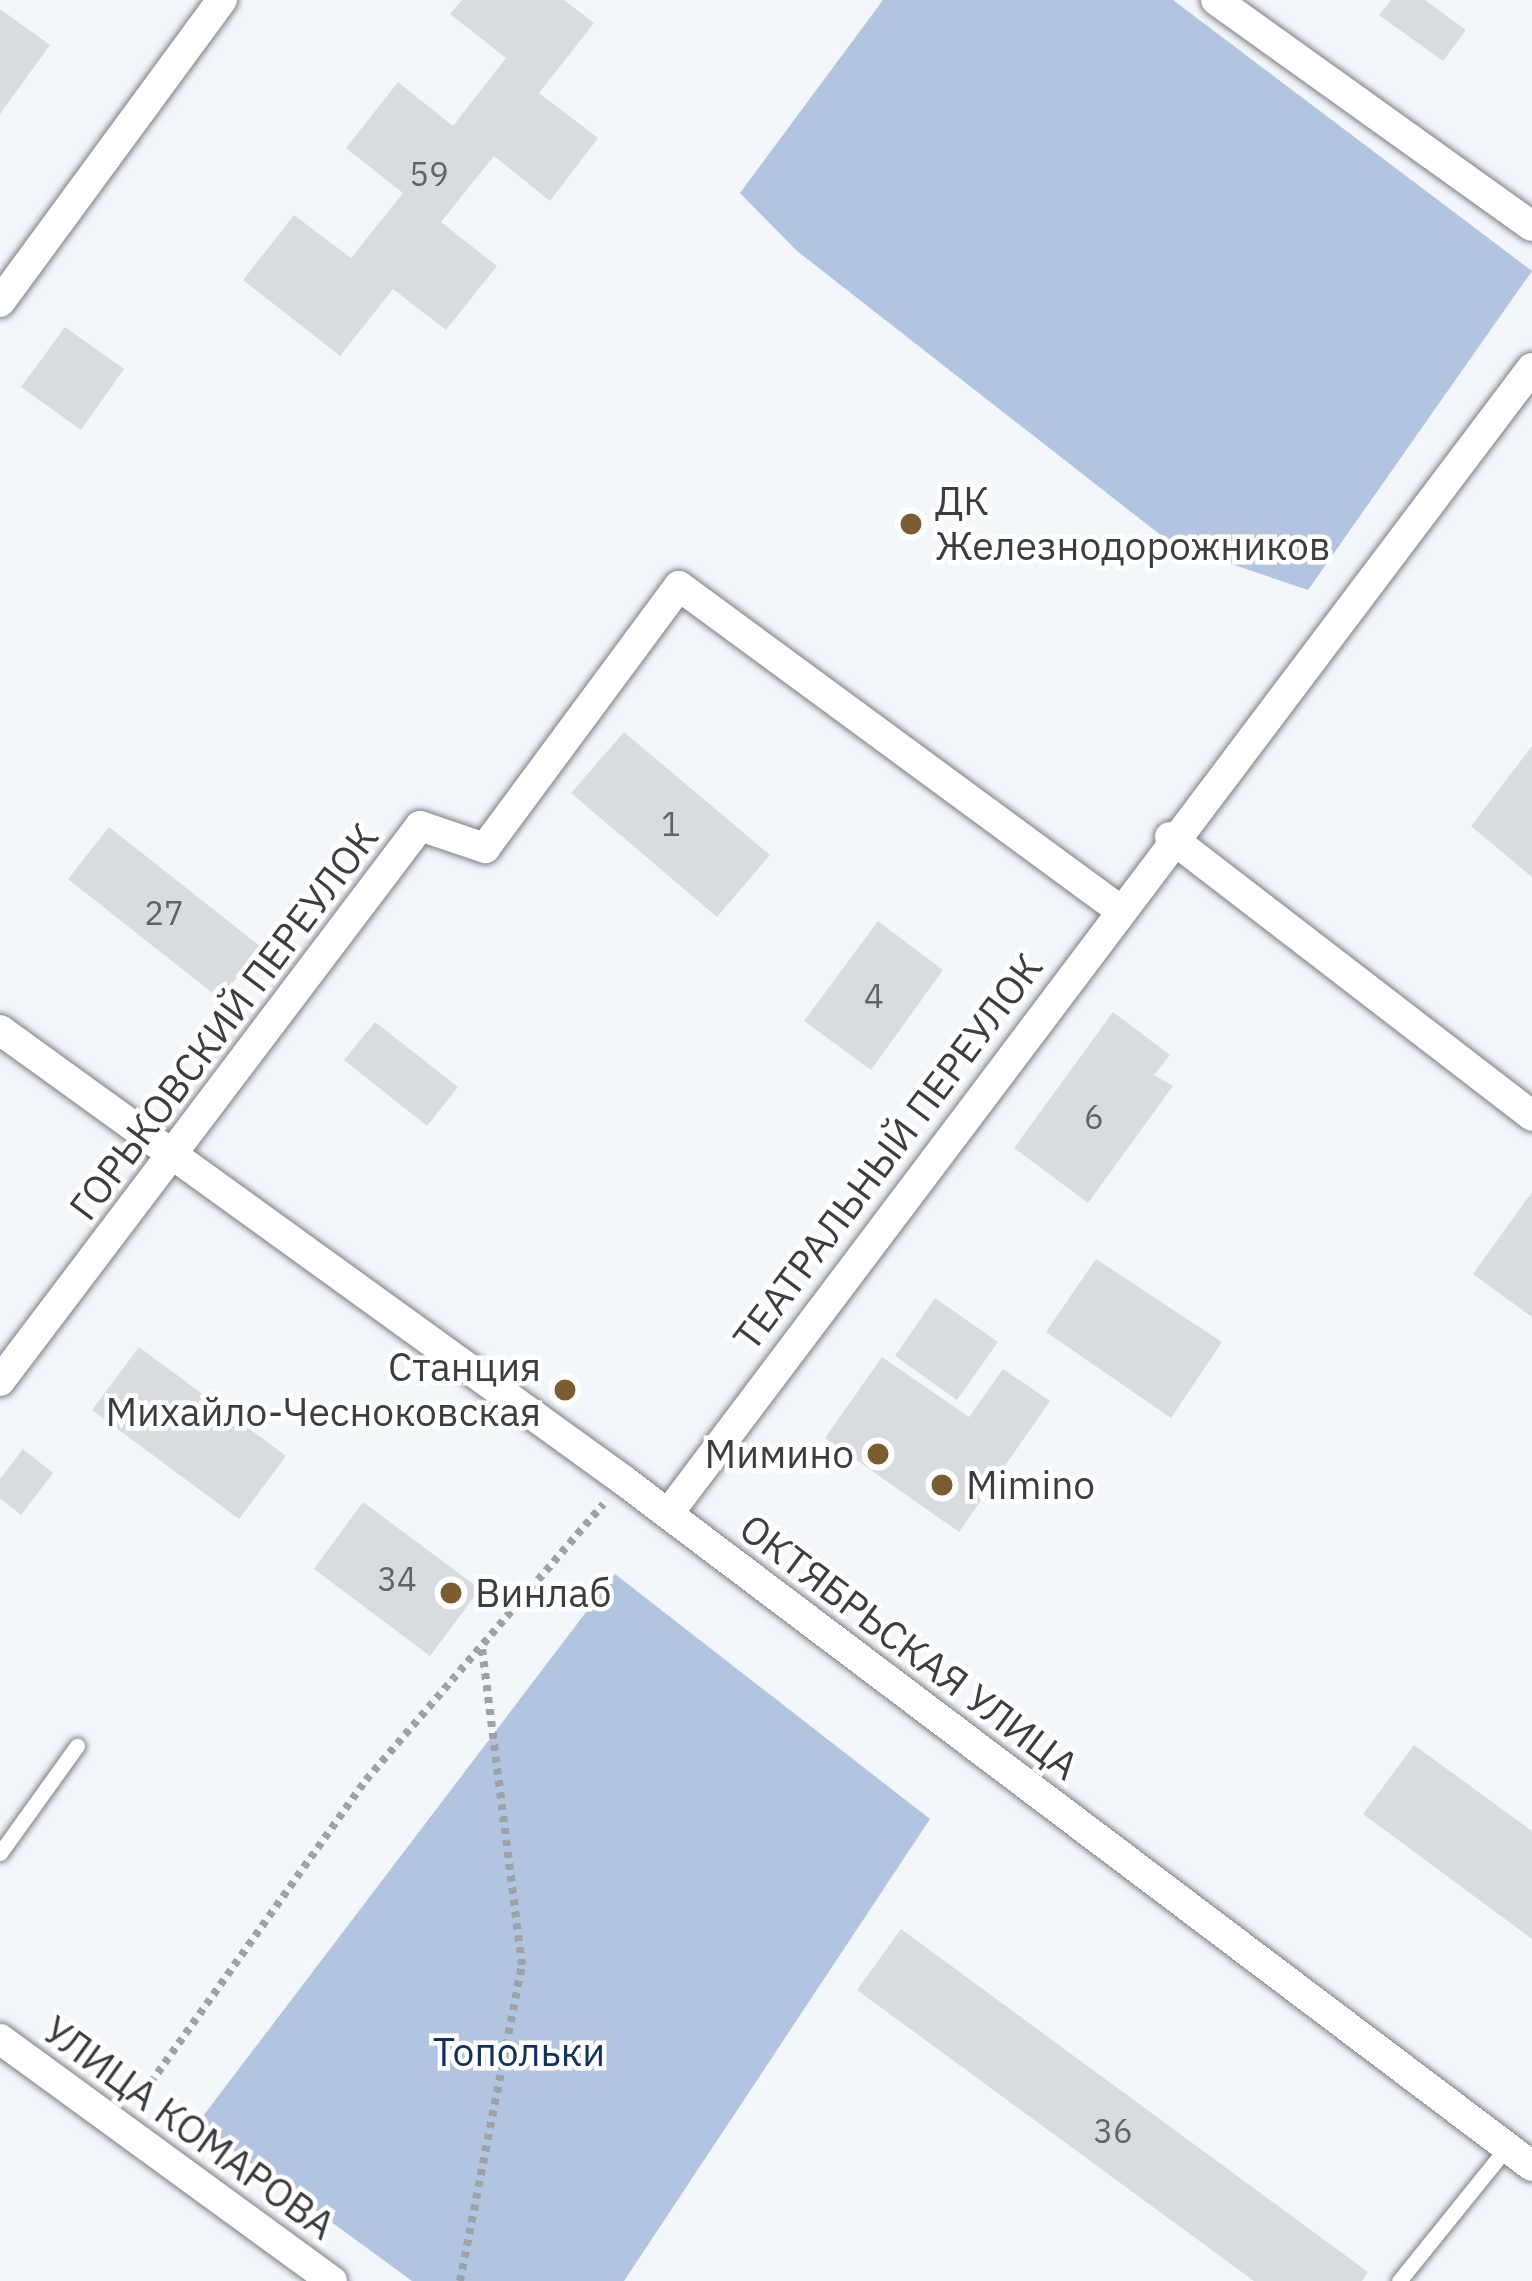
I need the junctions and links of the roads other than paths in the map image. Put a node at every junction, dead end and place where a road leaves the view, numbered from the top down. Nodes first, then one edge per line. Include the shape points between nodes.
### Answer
1 (222, 0) edge
2 (1216, 0) edge
3 (1532, 226) edge
4 (0, 302) edge
5 (1532, 368) edge
6 (1170, 837) junction
7 (1117, 908) junction
8 (0, 1030) edge
9 (1532, 1116) edge
10 (173, 1158) junction
11 (0, 1381) edge
12 (668, 1514) junction
13 (77, 1746) dead end
14 (0, 1853) edge
15 (0, 2039) edge
16 (1520, 2156) edge
17 (332, 2281) edge
18 (1400, 2281) edge

1 - 4 street
2 - 3 street
5 - 6 street, ТЕАТРАЛЬНЫЙ ПЕРЕУЛОК
6 - 7 street, ТЕАТРАЛЬНЫЙ ПЕРЕУЛОК
6 - 9 street
7 - 10 street, ГОРЬКОВСКИЙ ПЕРЕУЛОК via 679,586 485,848 420,826
7 - 12 street, ТЕАТРАЛЬНЫЙ ПЕРЕУЛОК
8 - 10 street, ОКТЯБРЬСКАЯ УЛИЦА
10 - 11 street, ГОРЬКОВСКИЙ ПЕРЕУЛОК
10 - 12 street, ОКТЯБРЬСКАЯ УЛИЦА
12 - 16 street, ОКТЯБРЬСКАЯ УЛИЦА
13 - 14 lane
15 - 17 street, УЛИЦА КОМАРОВА
16 - 18 lane

